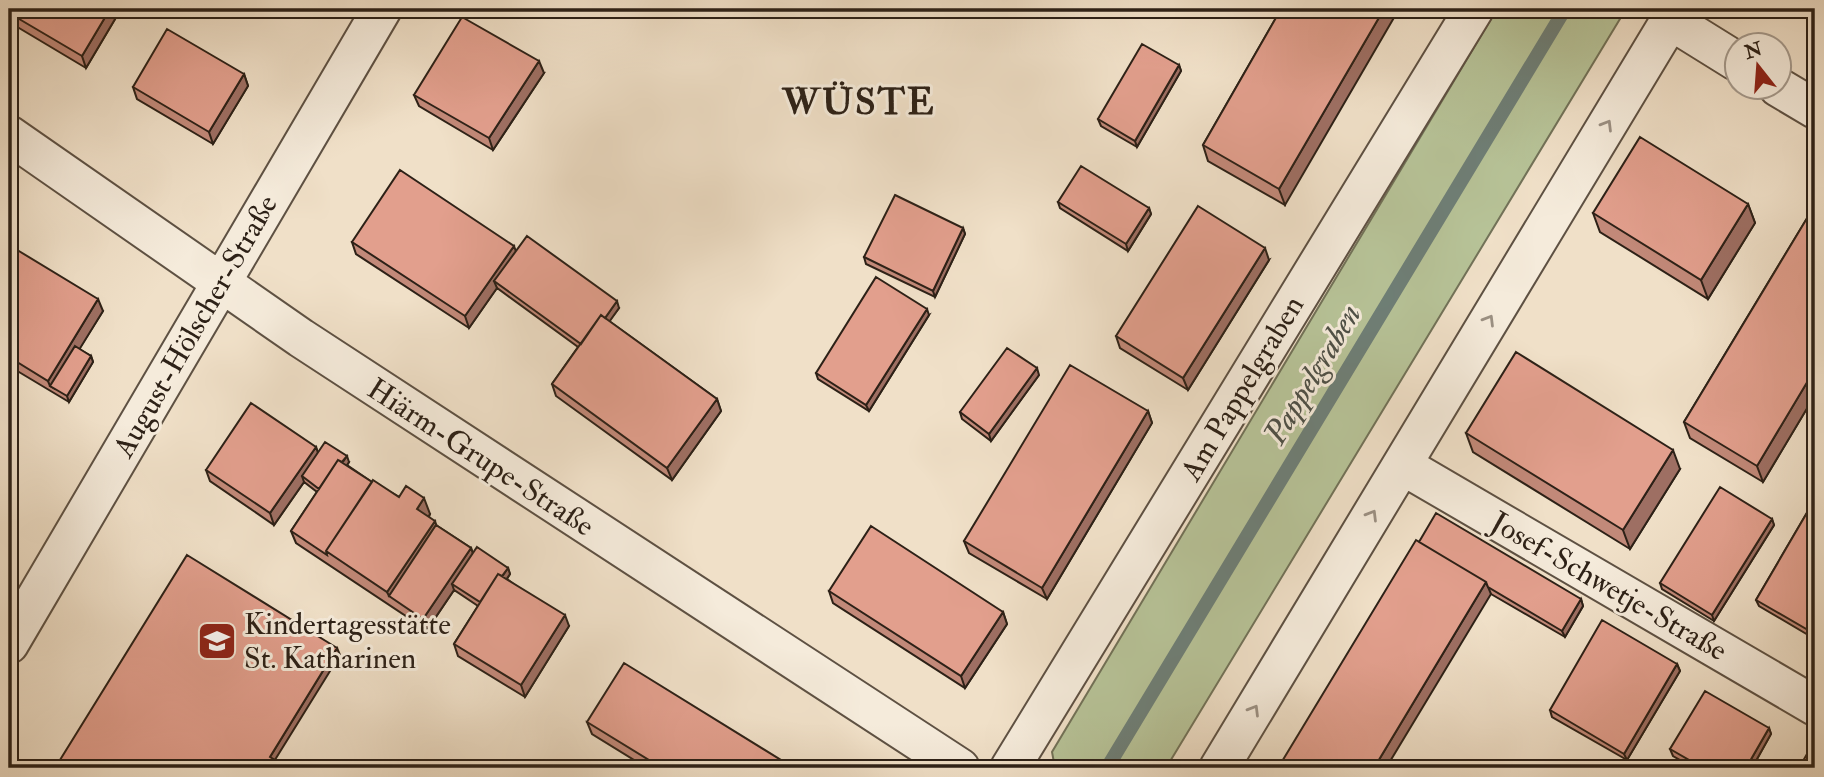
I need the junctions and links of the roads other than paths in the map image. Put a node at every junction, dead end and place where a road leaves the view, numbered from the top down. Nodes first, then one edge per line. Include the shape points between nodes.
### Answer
1 (382, 9) edge
2 (1474, 9) edge
3 (1673, 15) edge
4 (1722, 50) edge
5 (1792, 95) edge
6 (1815, 109) edge
7 (9, 135) edge
8 (221, 281) junction
9 (1402, 465) junction
10 (9, 644) edge
11 (1815, 706) edge
12 (960, 768) edge
13 (1010, 768) edge
14 (1219, 768) edge

1 - 8 street, August-Hölscher-Straße
2 - 13 street, Am Pappelgraben
3 - 4 street
9 -> 3 street
5 - 6 street
7 - 8 street, Hiärm-Grupe-Straße
8 - 10 street, August-Hölscher-Straße
8 - 12 street, Hiärm-Grupe-Straße via 312,346
9 - 11 street, Josef-Schwetje-Straße
14 -> 9 street

